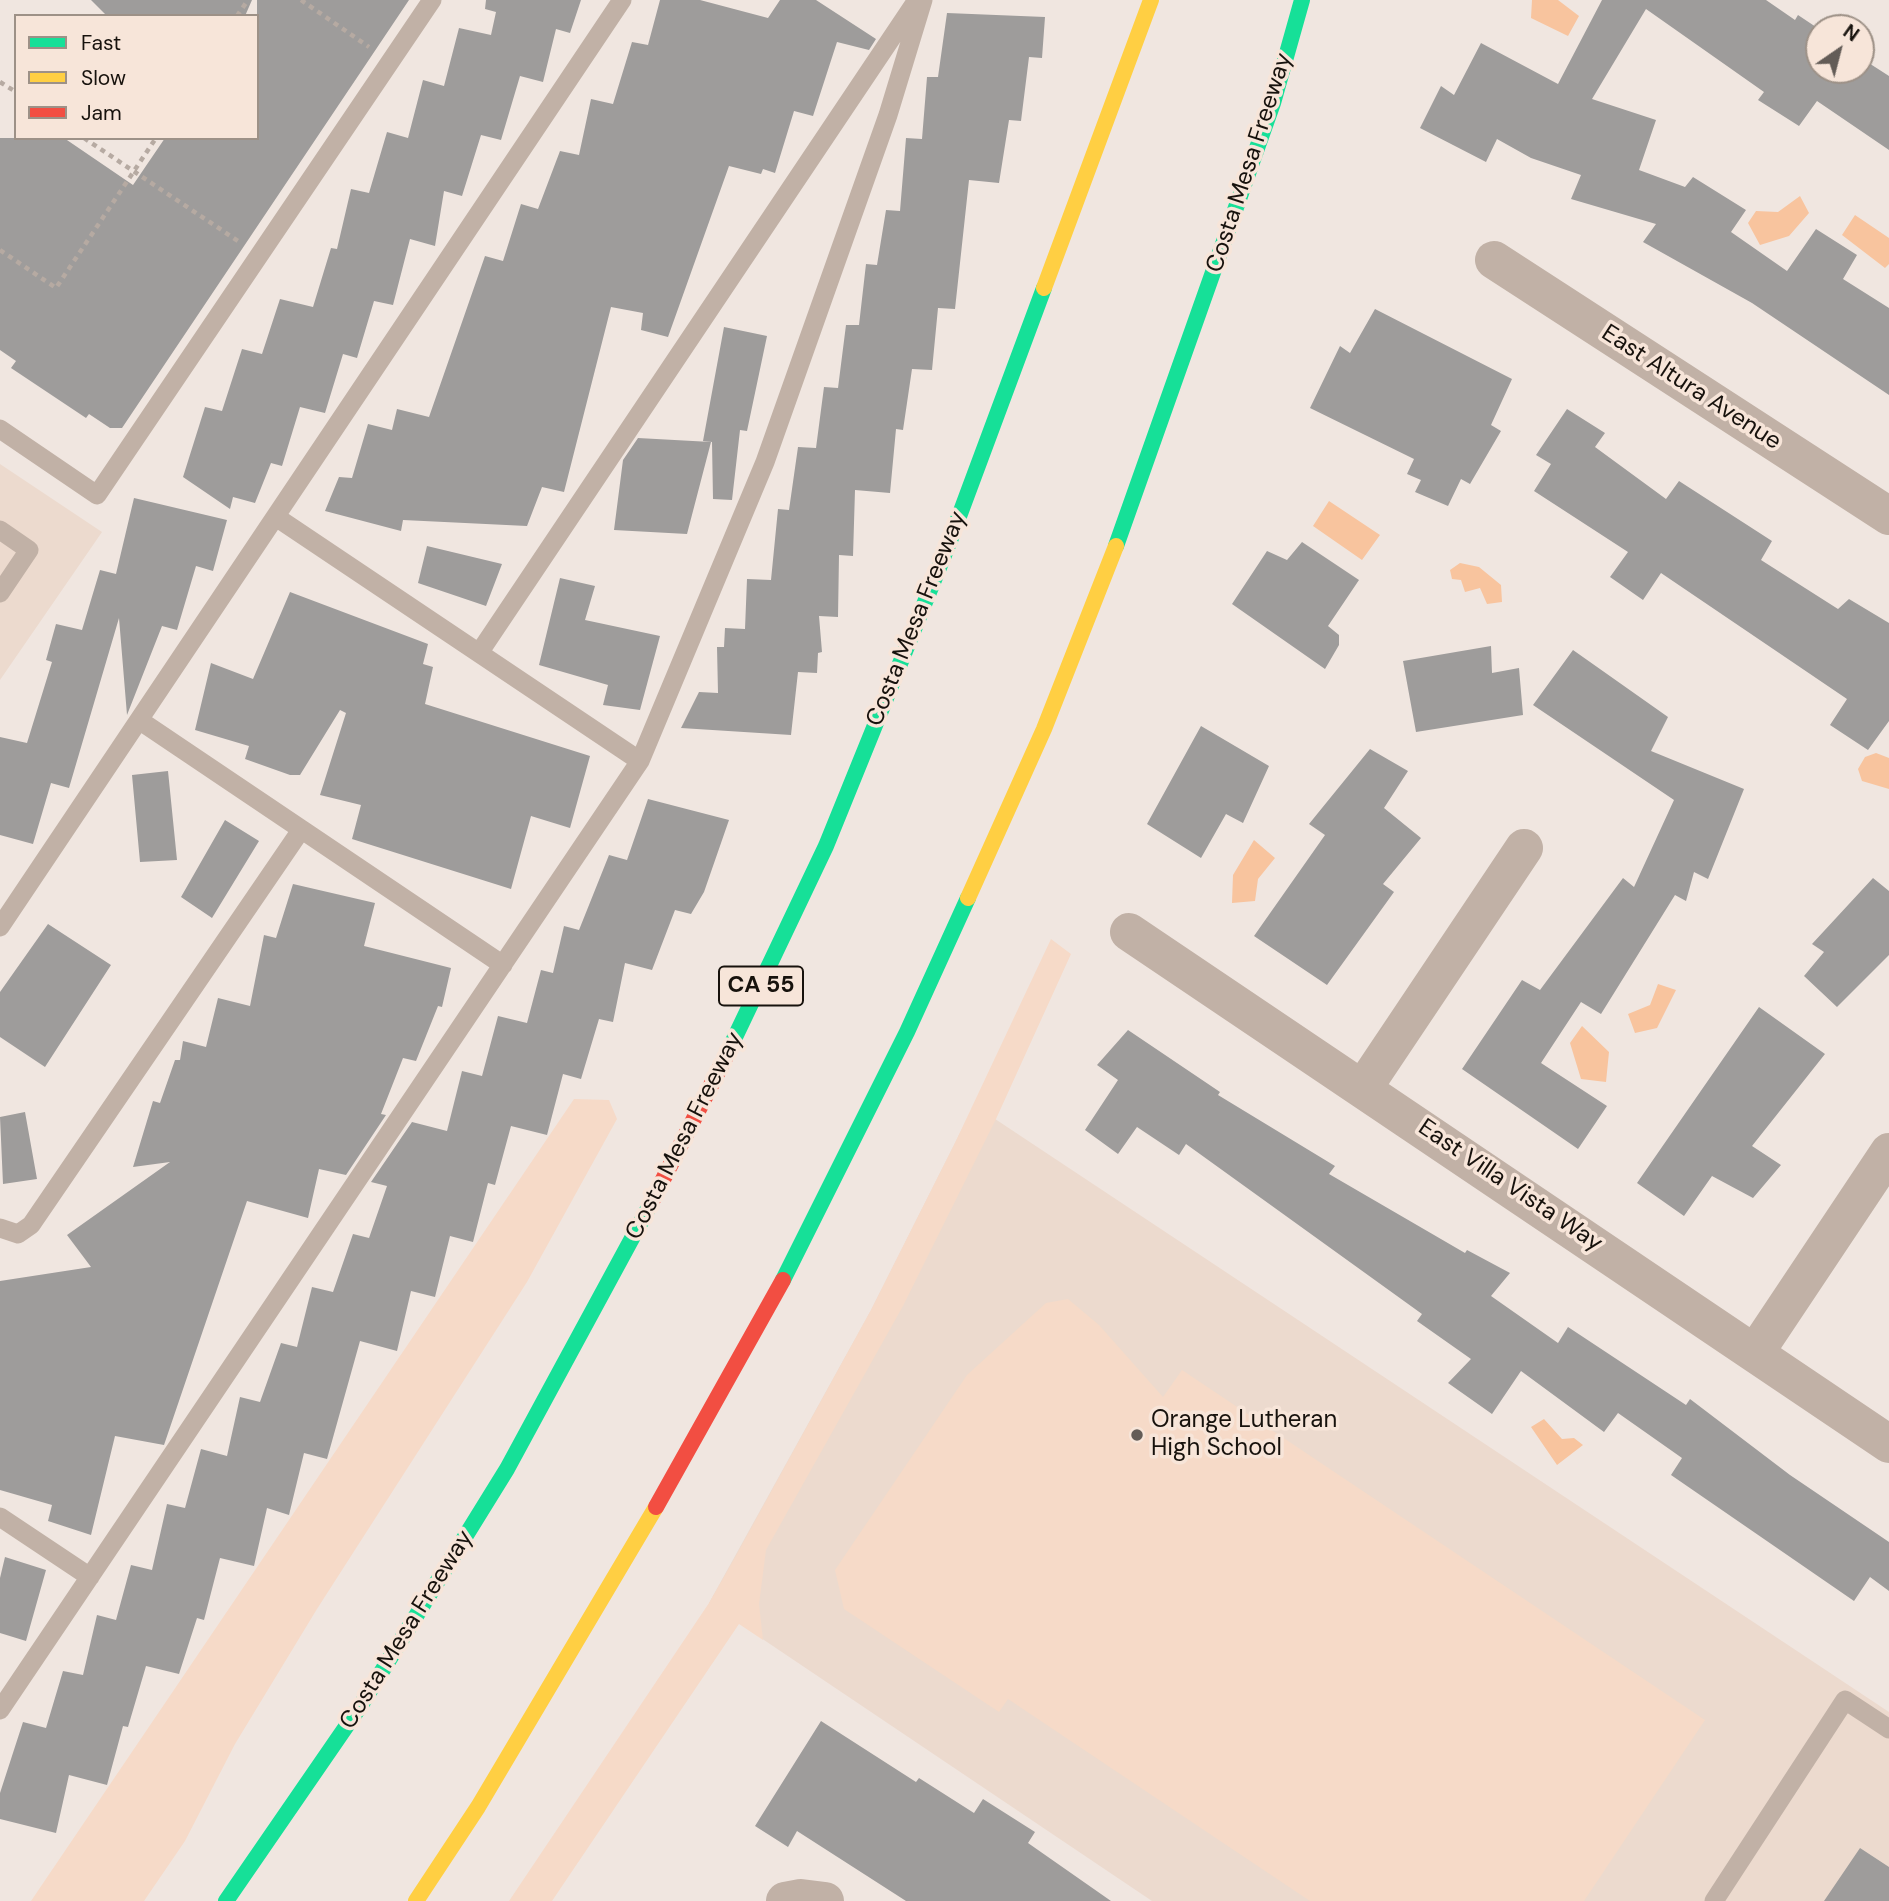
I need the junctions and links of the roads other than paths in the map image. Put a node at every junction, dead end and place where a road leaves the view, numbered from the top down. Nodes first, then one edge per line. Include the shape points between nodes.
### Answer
1 (432, 0) edge
2 (622, 0) edge
3 (917, 0) edge
4 (922, 0) edge
5 (1151, 0) edge
6 (1302, 0) edge
7 (1493, 260) dead end
8 (0, 429) edge
9 (1889, 516) edge
10 (276, 517) junction
11 (0, 530) edge
12 (0, 593) edge
13 (479, 653) junction
14 (139, 720) junction
15 (640, 761) junction
16 (301, 830) junction
17 (1524, 848) dead end
18 (0, 926) edge
19 (1129, 932) dead end
20 (503, 965) junction
21 (1364, 1087) junction
22 (1889, 1152) edge
23 (0, 1228) edge
24 (1755, 1353) junction
25 (1889, 1444) edge
26 (0, 1517) edge
27 (90, 1577) junction
28 (0, 1710) edge
29 (1889, 1729) edge
30 (226, 1901) edge
31 (416, 1901) edge
32 (786, 1901) edge
33 (825, 1901) edge
34 (1714, 1901) edge

1 - 8 lane via 97,495
2 - 10 lane
3 - 13 lane
4 - 15 lane via 888,115 765,462
5 - 30 highway, Costa Mesa Freeway / CA 55 via 951,538 826,846 754,1000 676,1160 507,1469 361,1705
6 - 31 highway, Costa Mesa Freeway via 1273,103 1130,510 1044,729 907,1032 806,1240 628,1557
7 - 9 street, East Altura Avenue
10 - 13 lane
10 - 14 lane
11 - 12 lane via 29,550
13 - 15 lane
14 - 16 lane
14 - 18 lane
15 - 20 lane
16 - 20 lane
16 - 23 lane via 31,1225 18,1234
17 - 21 street
19 - 21 street, East Villa Vista Way
20 - 27 lane
21 - 24 street, East Villa Vista Way
22 - 24 street
24 - 25 street, East Villa Vista Way
26 - 27 lane
27 - 28 lane
29 - 34 lane via 1845,1700
32 - 33 street

